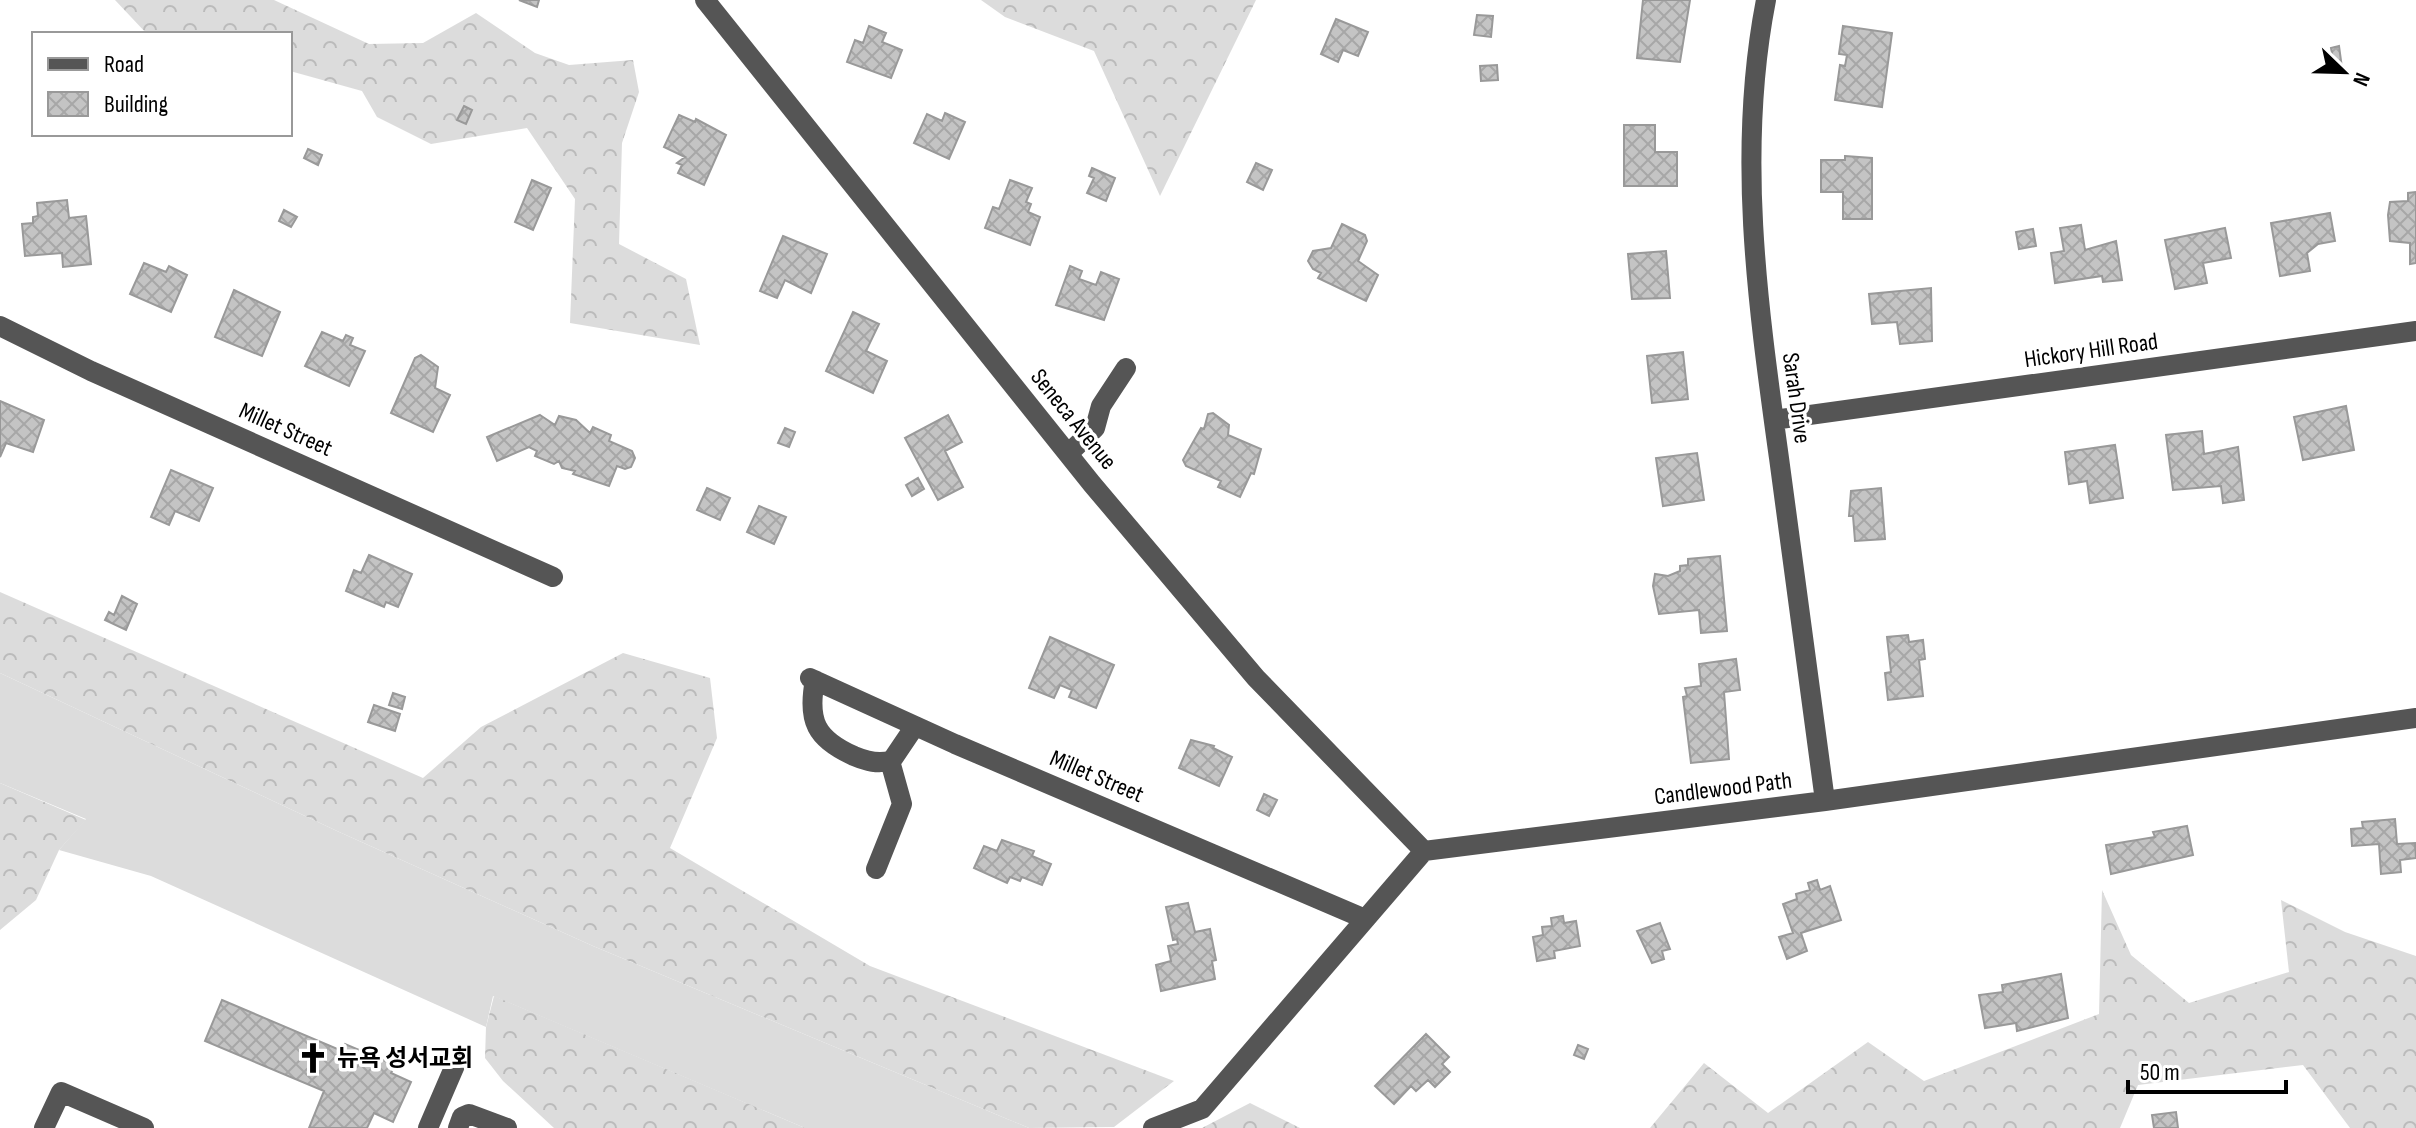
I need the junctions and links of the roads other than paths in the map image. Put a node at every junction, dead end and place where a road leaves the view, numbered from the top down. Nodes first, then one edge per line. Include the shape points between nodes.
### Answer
1 (705, 0) edge
2 (1766, 0) edge
3 (0, 326) edge
4 (2416, 331) edge
5 (1126, 368) dead end
6 (1774, 420) junction
7 (1068, 454) junction
8 (553, 577) dead end
9 (2416, 718) edge
10 (915, 726) junction
11 (890, 761) junction
12 (1825, 801) junction
13 (1424, 851) junction
14 (876, 869) dead end
15 (1365, 919) junction
16 (456, 1063) dead end
17 (44, 1128) edge
18 (144, 1128) edge
19 (428, 1128) edge
20 (458, 1128) edge
21 (507, 1128) edge
22 (1153, 1128) edge

1 - 7 street, Seneca Avenue
2 - 6 street, Sarah Drive via 1752,142 1753,265
3 - 8 street, Millet Street
4 - 6 street, Hickory Hill Road
5 - 7 street via 1101,406 1095,428
6 - 12 street, Sarah Drive
7 - 13 street, Seneca Avenue via 1256,678
9 - 12 street, Candlewood Path
10 - 11 street
10 - 11 street, Millet Street via 812,679 813,720 827,742 865,760
10 - 15 street, Millet Street
11 - 14 street via 902,804
12 - 13 street, Candlewood Path
13 - 15 street
15 - 22 street via 1202,1109
16 - 19 street
17 - 18 street via 61,1092
20 - 21 street via 469,1114

